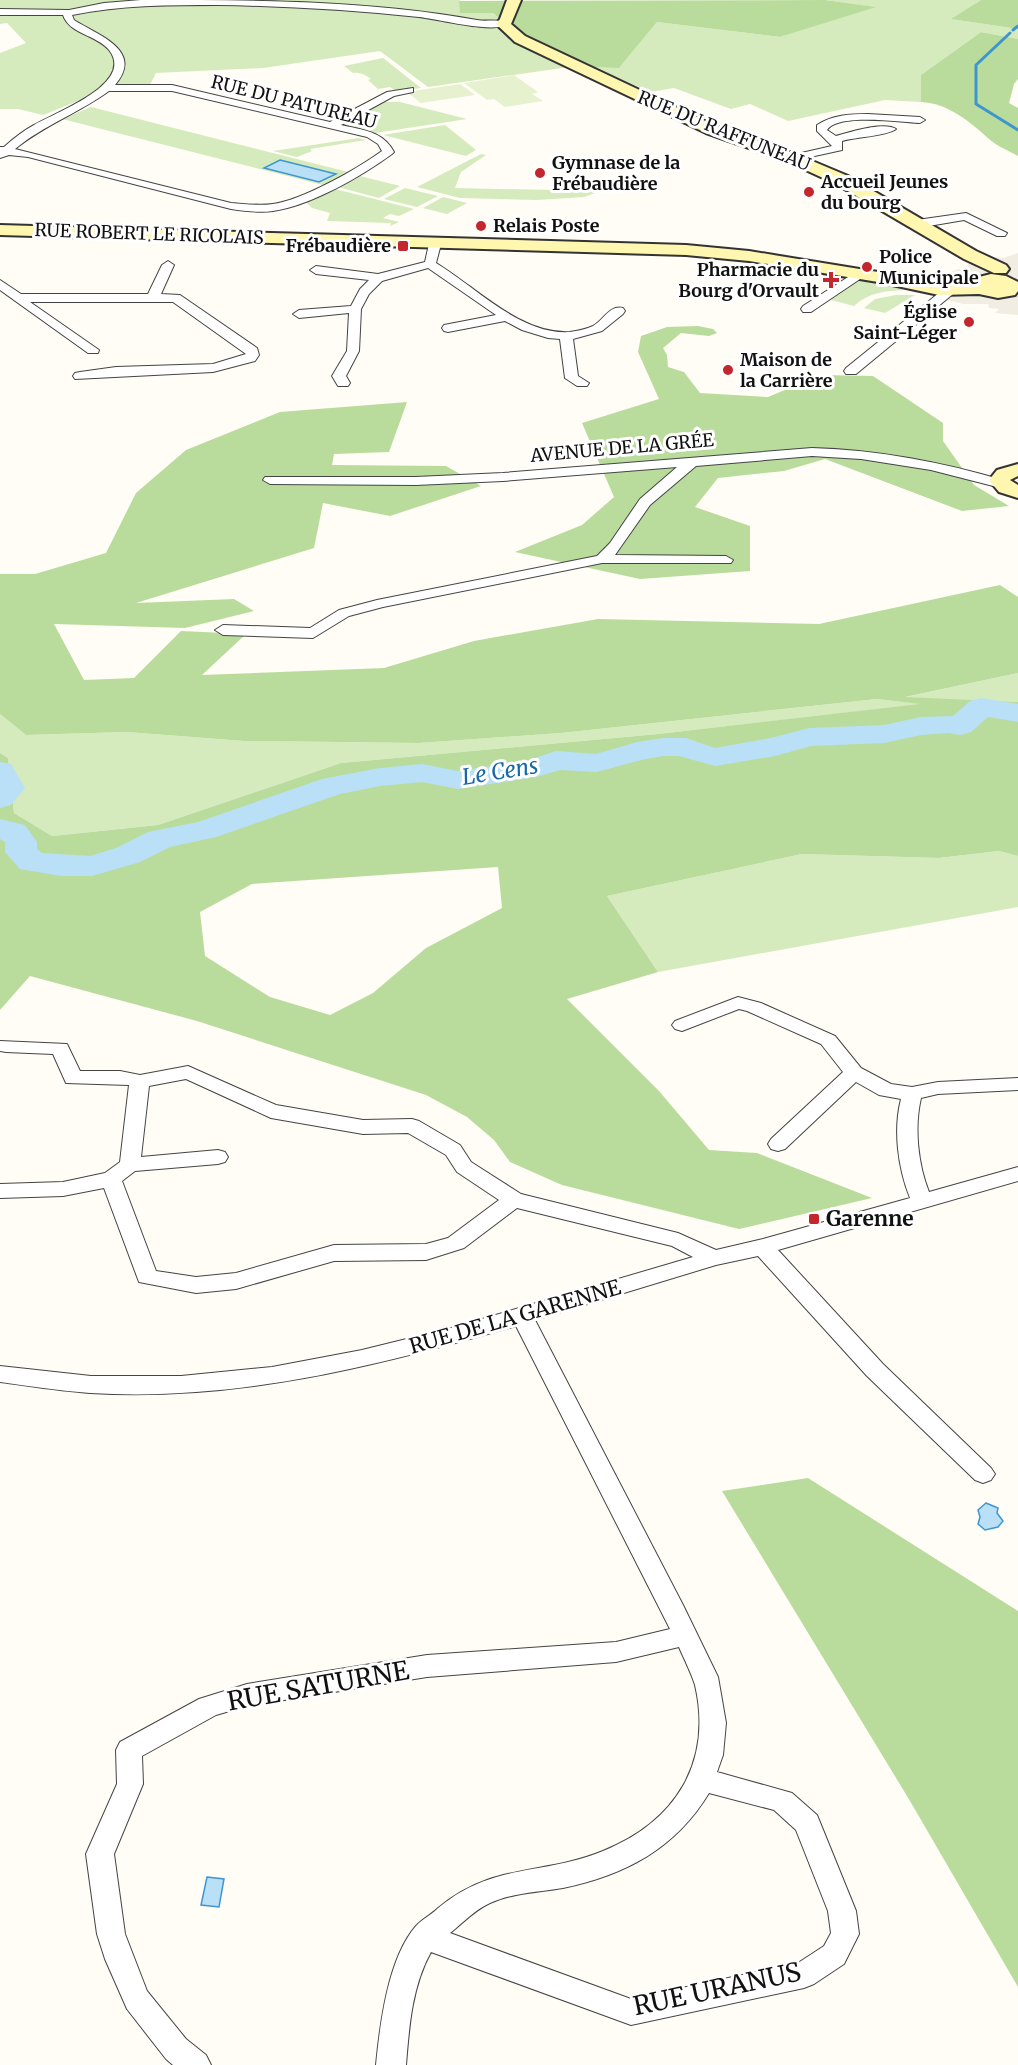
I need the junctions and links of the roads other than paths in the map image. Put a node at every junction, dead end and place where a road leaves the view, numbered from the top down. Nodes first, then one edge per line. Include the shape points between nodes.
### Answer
1 (514, 0) edge
2 (0, 12) edge
3 (69, 13) junction
4 (503, 24) junction
5 (108, 88) junction
6 (409, 90) dead end
7 (906, 119) junction
8 (920, 120) dead end
9 (331, 126) junction
10 (835, 140) junction
11 (2, 152) edge
12 (792, 158) junction
13 (917, 224) junction
14 (0, 230) edge
15 (1001, 233) dead end
16 (435, 243) junction
17 (1018, 262) edge
18 (430, 264) junction
19 (168, 265) dead end
20 (316, 270) dead end
21 (859, 274) junction
22 (378, 278) junction
23 (0, 284) edge
24 (999, 286) edge
25 (949, 291) junction
26 (21, 298) junction
27 (153, 298) junction
28 (355, 309) junction
29 (807, 309) dead end
30 (619, 310) dead end
31 (299, 314) dead end
32 (504, 317) junction
33 (448, 328) dead end
34 (566, 335) junction
35 (93, 350) dead end
36 (851, 371) dead end
37 (80, 375) dead end
38 (343, 383) dead end
39 (582, 383) dead end
40 (693, 461) junction
41 (1012, 476) edge
42 (270, 480) dead end
43 (615, 546) junction
44 (632, 558) junction
45 (602, 559) junction
46 (726, 560) dead end
47 (223, 630) dead end
48 (682, 1025) dead end
49 (6, 1046) dead end
50 (854, 1073) junction
51 (140, 1081) junction
52 (1018, 1084) edge
53 (912, 1094) junction
54 (778, 1144) dead end
55 (218, 1157) dead end
56 (130, 1165) junction
57 (1018, 1174) edge
58 (111, 1179) junction
59 (0, 1191) edge
60 (514, 1200) junction
61 (922, 1200) junction
62 (763, 1247) junction
63 (714, 1258) junction
64 (521, 1316) junction
65 (0, 1374) edge
66 (983, 1474) dead end
67 (686, 1635) junction
68 (703, 1780) junction
69 (424, 1936) junction
70 (196, 2065) edge
71 (391, 2065) edge

1 - 4 main road
2 - 3 street
3 - 4 street via 140,3 259,3 399,12
3 - 5 street via 70,22 116,52 117,74
4 - 12 main road, RUE DU RAFFUNEAU via 520,39 712,130
5 - 9 street, RUE DU PATUREAU via 172,88
5 - 11 street
6 - 9 street via 390,94
7 - 8 street
7 - 10 street via 903,127
7 - 10 street via 853,118 823,124 822,131
9 - 11 street, RUE DU PATUREAU via 377,137 388,152 295,202 276,207 231,206
10 - 12 street via 838,148
12 - 13 main road, RUE DU RAFFUNEAU via 842,180
13 - 15 street via 966,216
13 - 24 main road, RUE DU RAFFUNEAU via 970,255
14 - 16 main road, RUE ROBERT LE RICOLAIS
16 - 18 street
16 - 21 main road, RUE ROBERT LE RICOLAIS via 720,252
17 - 24 main road, RUE ROBERT LE RICOLAIS
18 - 22 street
18 - 32 street
19 - 27 street
20 - 22 street
21 - 25 main road, RUE ROBERT LE RICOLAIS
21 - 29 street
22 - 28 street via 364,291
23 - 26 street
24 - 25 main road, RUE ROBERT LE RICOLAIS
25 - 36 street
26 - 27 street
26 - 35 street
27 - 37 street via 176,298 253,355 213,368
28 - 31 street
28 - 38 street via 353,351 339,376
30 - 34 street via 592,331
32 - 33 street
32 - 34 street via 534,330
34 - 39 street via 572,378
40 - 41 street, AVENUE DE LA GRÉE via 851,452 900,458 975,476
40 - 42 street, AVENUE DE LA GRÉE via 416,481
40 - 43 street via 645,502
43 - 44 street
43 - 45 street
44 - 45 street
44 - 46 street
45 - 47 street via 382,603 344,613 313,633
48 - 50 street via 738,1003 754,1007 828,1040
49 - 51 street via 60,1048 73,1078 120,1077
50 - 53 street via 886,1090
50 - 54 street
51 - 56 street
51 - 60 street via 188,1072 271,1111 363,1127 412,1126 453,1150 464,1167
52 - 53 street via 938,1088
53 - 61 street via 906,1109 913,1173
55 - 56 street
56 - 58 street
57 - 61 street, RUE DE LA GARENNE
58 - 59 street via 63,1189
58 - 60 street via 147,1277 196,1285 236,1281 334,1253 426,1252 456,1243
60 - 63 street via 678,1240
61 - 62 street, RUE DE LA GARENNE
62 - 63 street, RUE DE LA GARENNE
62 - 66 street via 875,1370
63 - 64 street, RUE DE LA GARENNE
64 - 65 street, RUE DE LA GARENNE via 385,1354 250,1377 180,1384 95,1385
64 - 67 street
67 - 68 street via 708,1686 712,1738
67 - 70 street, RUE SATURNE via 616,1652 427,1666 247,1695 208,1707 129,1750 130,1784 100,1854 111,1934 137,2001 176,2049
68 - 69 street via 691,1804 641,1846 579,1872 505,1887 470,1899
68 - 69 street, RUE URANUS via 782,1802 807,1823 842,1911 845,1934 834,1955 804,1975 632,2012
69 - 71 street via 405,1979

